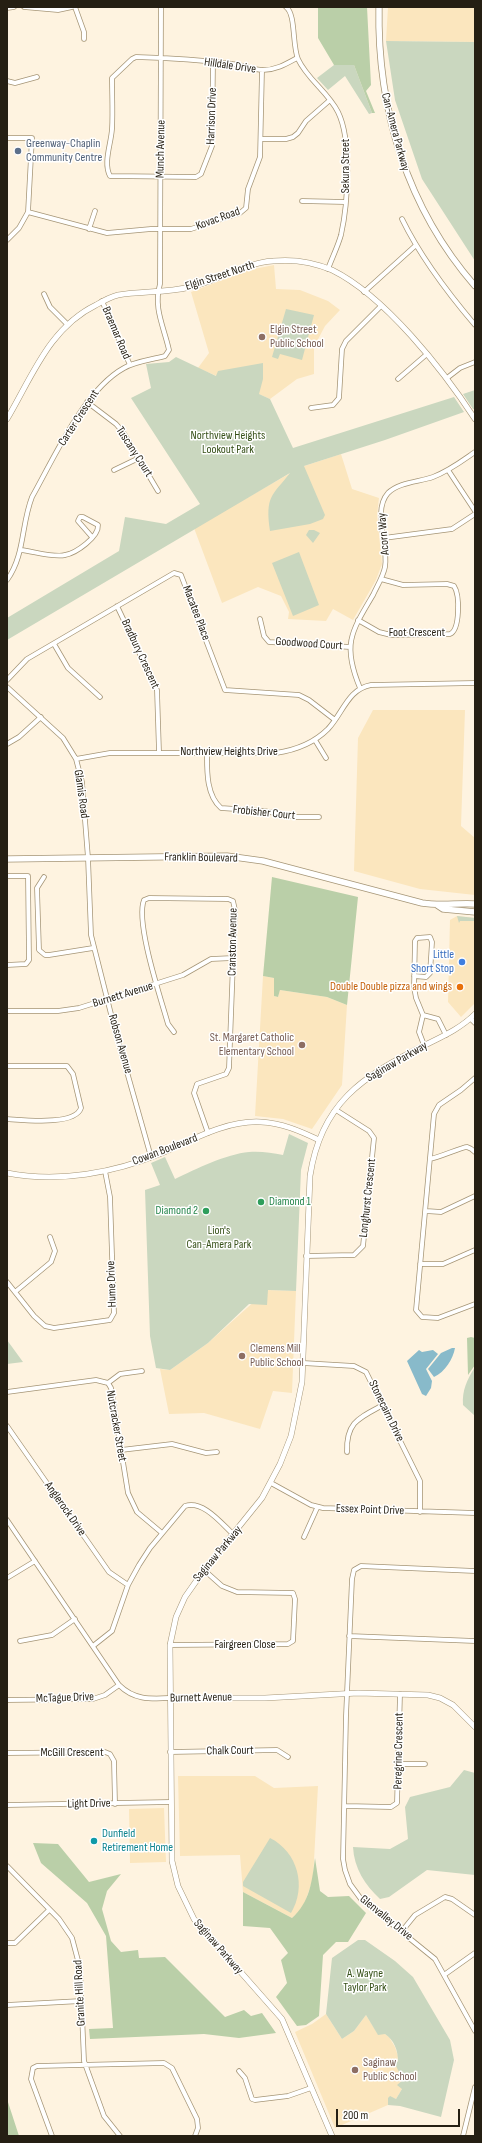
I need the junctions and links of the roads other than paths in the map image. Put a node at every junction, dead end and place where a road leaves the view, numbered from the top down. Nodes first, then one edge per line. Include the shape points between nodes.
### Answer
1 (14, 7) edge
2 (24, 7) edge
3 (74, 7) edge
4 (161, 7) edge
5 (286, 7) edge
6 (378, 7) edge
7 (7, 8) edge
8 (84, 39) dead end
9 (161, 58) junction
10 (298, 58) junction
11 (213, 62) junction
12 (262, 70) junction
13 (37, 77) dead end
14 (7, 82) edge
15 (330, 100) junction
16 (7, 138) edge
17 (261, 139) junction
18 (160, 177) junction
19 (302, 201) dead end
20 (345, 202) junction
21 (95, 211) dead end
22 (28, 212) junction
23 (402, 219) dead end
24 (89, 229) junction
25 (160, 229) junction
26 (7, 240) edge
27 (415, 246) junction
28 (328, 269) junction
29 (475, 286) edge
30 (158, 290) junction
31 (364, 292) junction
32 (44, 294) dead end
33 (102, 301) junction
34 (381, 306) junction
35 (67, 324) junction
36 (475, 325) edge
37 (427, 354) junction
38 (475, 362) edge
39 (130, 365) junction
40 (447, 378) junction
41 (398, 379) dead end
42 (87, 402) junction
43 (311, 408) dead end
44 (7, 419) edge
45 (475, 419) edge
46 (475, 452) edge
47 (139, 458) junction
48 (114, 470) dead end
49 (448, 470) junction
50 (158, 492) dead end
51 (475, 511) edge
52 (475, 514) edge
53 (92, 537) junction
54 (384, 538) junction
55 (21, 550) junction
56 (381, 579) junction
57 (7, 580) edge
58 (117, 606) junction
59 (260, 618) dead end
60 (358, 620) junction
61 (54, 644) junction
62 (350, 647) junction
63 (7, 680) edge
64 (475, 683) edge
65 (7, 687) edge
66 (360, 688) junction
67 (100, 697) dead end
68 (40, 717) junction
69 (335, 720) junction
70 (315, 740) junction
71 (7, 744) edge
72 (159, 752) junction
73 (207, 753) junction
74 (326, 758) dead end
75 (76, 759) junction
76 (319, 817) dead end
77 (88, 858) junction
78 (7, 859) edge
79 (7, 876) edge
80 (44, 877) dead end
81 (475, 904) edge
82 (437, 905) junction
83 (475, 912) edge
84 (93, 948) junction
85 (233, 958) junction
86 (7, 965) edge
87 (414, 976) junction
88 (158, 984) junction
89 (108, 1000) junction
90 (7, 1011) edge
91 (423, 1014) junction
92 (475, 1014) edge
93 (471, 1019) junction
94 (475, 1023) edge
95 (174, 1032) dead end
96 (446, 1035) junction
97 (424, 1045) junction
98 (7, 1066) edge
99 (475, 1078) edge
100 (336, 1110) junction
101 (7, 1119) edge
102 (208, 1133) junction
103 (319, 1140) junction
104 (475, 1152) edge
105 (151, 1157) junction
106 (430, 1160) junction
107 (105, 1171) junction
108 (7, 1173) edge
109 (475, 1196) edge
110 (426, 1211) junction
111 (50, 1237) dead end
112 (475, 1250) edge
113 (306, 1256) junction
114 (420, 1264) junction
115 (7, 1282) edge
116 (15, 1292) junction
117 (475, 1304) edge
118 (303, 1363) junction
119 (142, 1371) dead end
120 (108, 1383) junction
121 (7, 1392) edge
122 (383, 1405) junction
123 (7, 1426) edge
124 (120, 1450) junction
125 (217, 1452) dead end
126 (347, 1452) dead end
127 (271, 1483) junction
128 (317, 1508) junction
129 (420, 1512) junction
130 (475, 1514) edge
131 (7, 1520) edge
132 (162, 1533) junction
133 (233, 1534) junction
134 (304, 1537) dead end
135 (35, 1561) junction
136 (204, 1570) junction
137 (475, 1571) edge
138 (7, 1578) edge
139 (128, 1585) junction
140 (75, 1619) junction
141 (349, 1636) junction
142 (20, 1641) dead end
143 (475, 1641) edge
144 (170, 1645) junction
145 (94, 1646) junction
146 (119, 1685) junction
147 (347, 1694) junction
148 (400, 1694) junction
149 (170, 1698) junction
150 (7, 1700) edge
151 (474, 1724) edge
152 (170, 1752) junction
153 (7, 1753) edge
154 (288, 1757) dead end
155 (399, 1764) junction
156 (425, 1764) dead end
157 (171, 1802) junction
158 (115, 1804) junction
159 (7, 1805) edge
160 (345, 1806) junction
161 (7, 1866) edge
162 (49, 1910) junction
163 (475, 1915) edge
164 (402, 1931) junction
165 (7, 1943) edge
166 (475, 1953) edge
167 (444, 1975) junction
168 (81, 2001) junction
169 (7, 2005) edge
170 (475, 2031) edge
171 (86, 2066) junction
172 (238, 2071) dead end
173 (475, 2087) edge
174 (311, 2088) junction
175 (52, 2136) edge
176 (120, 2136) edge
177 (194, 2136) edge
178 (332, 2136) edge
179 (463, 2136) edge

1 - 7 street
2 - 3 street via 58,10
3 - 8 street via 84,32
4 - 9 street, Munch Avenue
5 - 10 street, Sekura Street via 292,14 292,35
6 - 29 main road, Can-Amera Parkway via 383,90 401,160 431,224
9 - 11 street, Hilldale Drive
9 - 18 street, Munch Avenue
9 - 18 street, Hilldale Drive via 136,57 113,77 108,172 114,177
10 - 12 street, Hilldale Drive via 278,68
10 - 15 street, Sekura Street via 305,71
11 - 12 street, Hilldale Drive
11 - 18 street, Harrison Drive via 212,146 201,174 196,177
12 - 17 street, Kovac Road
13 - 14 street via 15,83
15 - 17 street via 306,121 294,137
15 - 20 street, Sekura Street via 338,111 346,134
16 - 22 street via 32,138
17 - 25 street, Kovac Road via 260,157 250,181 244,211 199,227
18 - 25 street, Munch Avenue
19 - 20 street
20 - 28 street, Sekura Street via 340,236
21 - 24 street
22 - 24 street, Kovac Road
22 - 26 street via 19,228
23 - 27 street
24 - 25 street, Kovac Road via 107,233
25 - 30 street, Munch Avenue
27 - 31 street
27 - 36 street
28 - 30 street, Elgin Street North via 300,261 272,261 241,268 193,287
28 - 31 street, Elgin Street North
30 - 33 street, Elgin Street North via 116,296
30 - 39 street, Carter Crescent via 158,308 168,354
31 - 34 street, Elgin Street North
32 - 35 street via 50,306
33 - 35 street, Elgin Street North
33 - 39 street, Braemar Road
34 - 37 street, Elgin Street North
34 - 43 street via 346,341 342,349 339,398 333,405
35 - 44 street, Elgin Street North via 42,356
37 - 40 street, Elgin Street North
37 - 41 street
38 - 40 street via 460,368
39 - 42 street, Carter Crescent via 104,382
40 - 45 street, Elgin Street North
42 - 47 street, Tuscany Court via 116,424
42 - 55 street, Carter Crescent via 32,497 26,514
46 - 49 street, Acorn Way
47 - 48 street
47 - 50 street, Tuscany Court
49 - 51 street
49 - 54 street, Acorn Way via 434,477 396,488 388,494 382,502 381,509
52 - 54 street via 452,529
53 - 53 street via 80,525 80,517 86,517 98,525 98,530
53 - 55 street via 65,555
54 - 56 street, Acorn Way via 386,562
55 - 57 street, Carter Crescent
56 - 60 street, Acorn Way
56 - 60 street, Foot Crescent via 403,585 454,586 457,593 458,616 455,631 450,634 391,635 379,632
58 - 61 street, Macatee Place
58 - 69 street, Macatee Place via 174,573 181,575 225,690 299,695
58 - 72 street, Bradbury Crescent via 157,690
59 - 62 street, Goodwood Court via 264,636 269,642
60 - 62 street, Acorn Way via 351,634
61 - 63 street, Macatee Place via 27,659
61 - 67 street via 68,668
62 - 66 street, Acorn Way via 352,668
64 - 66 street via 372,685
65 - 68 street, Glamis Road
66 - 69 street, Northview Heights Drive
68 - 71 street via 19,737
68 - 75 street, Glamis Road via 63,738
69 - 70 street, Northview Heights Drive
70 - 73 street, Northview Heights Drive via 296,749 276,753
70 - 74 street
72 - 73 street, Northview Heights Drive
72 - 75 street, Northview Heights Drive via 96,754
73 - 76 street, Frobisher Court via 208,781 221,808 264,811 296,817
75 - 77 street, Glamis Road via 82,782
77 - 78 main road, Franklin Boulevard
77 - 82 main road, Franklin Boulevard via 227,856 263,861 404,899
77 - 84 street, Robson Avenue via 89,919
79 - 86 street via 28,876 29,954 26,964
80 - 84 street via 37,888 39,950 49,955
81 - 82 main road, Franklin Boulevard
82 - 83 main road, Franklin Boulevard via 443,909
84 - 89 street, Robson Avenue
85 - 88 street, Burnett Avenue via 211,959 183,975
85 - 88 street, Cranston Avenue via 236,910 233,901 221,898 149,898 144,900 142,905 143,929
85 - 102 street, Cranston Avenue via 229,1068 226,1074 201,1082 194,1088
87 - 87 street via 415,941 422,936 430,937 430,973 426,977
87 - 91 street via 416,998
88 - 89 street, Burnett Avenue
88 - 95 street via 168,1024
89 - 90 street, Burnett Avenue via 58,1011
89 - 105 street, Robson Avenue
91 - 96 street via 438,1020
91 - 97 street via 419,1032
92 - 93 street, Saginaw Parkway
93 - 94 street
93 - 96 street, Saginaw Parkway
96 - 97 street, Saginaw Parkway
97 - 100 street, Saginaw Parkway via 369,1076 356,1086
98 - 101 street via 67,1066 73,1074 81,1108 76,1114 62,1119
99 - 106 street via 437,1107 434,1114
100 - 103 street, Saginaw Parkway
100 - 113 street, Longhurst Crescent via 369,1131 374,1138 362,1246 354,1255
102 - 103 street, Cowan Boulevard via 260,1122 281,1125
102 - 105 street, Cowan Boulevard
103 - 113 street, Saginaw Parkway via 310,1176
104 - 106 street via 465,1147
105 - 107 street, Cowan Boulevard
106 - 110 street
107 - 108 street, Cowan Boulevard via 59,1176
107 - 116 street, Hume Drive via 111,1214 114,1313 110,1320 50,1328 40,1323
109 - 110 street via 441,1212
110 - 114 street
111 - 116 street via 55,1251 51,1262
112 - 114 street via 444,1264
113 - 118 street, Saginaw Parkway
114 - 117 street via 416,1310 419,1316 438,1318
115 - 116 street, Hume Drive
118 - 122 street, Stonecairn Drive via 354,1366 363,1369
118 - 127 street, Saginaw Parkway via 299,1400 291,1436
119 - 120 street via 120,1374
120 - 121 street, Nutcracker Street via 96,1380
120 - 124 street, Nutcracker Street via 111,1388
122 - 126 street via 354,1421 346,1441
122 - 129 street, Stonecairn Drive via 420,1481
123 - 139 street, Anglerock Drive via 109,1572
124 - 125 street via 172,1444 206,1453
124 - 132 street, Nutcracker Street via 133,1506
127 - 128 street, Essex Point Drive
127 - 133 street, Saginaw Parkway via 252,1512
128 - 129 street, Essex Point Drive
128 - 134 street
129 - 130 street, Essex Point Drive
131 - 135 street, Burnett Avenue
132 - 133 street via 185,1506 191,1504 201,1506
132 - 139 street
133 - 136 street, Saginaw Parkway
135 - 138 street
135 - 140 street, Burnett Avenue
136 - 144 street, Saginaw Parkway via 185,1597 176,1616
136 - 144 street, Fairgreen Close via 222,1586 237,1592 293,1593 296,1599 293,1641 288,1644
137 - 141 street, Glenvalley Drive via 356,1568 352,1579
139 - 145 street via 114,1627 108,1636
140 - 142 street via 52,1635
140 - 145 street, Burnett Avenue
141 - 143 street
141 - 147 street, Glenvalley Drive
144 - 149 street, Saginaw Parkway
145 - 146 street, Burnett Avenue
146 - 149 street, Burnett Avenue via 134,1696
146 - 150 street, McTague Drive via 105,1695 93,1699
147 - 148 street, Burnett Avenue
147 - 149 street, Burnett Avenue via 265,1698
147 - 160 street, Glenvalley Drive
148 - 151 street, Burnett Avenue via 440,1698 453,1705
148 - 155 street, Peregrine Crescent
149 - 152 street, Saginaw Parkway
152 - 154 street, Chalk Court via 278,1750
152 - 157 street, Saginaw Parkway
153 - 158 street, McGill Crescent via 110,1754 114,1761
155 - 156 street
155 - 160 street, Peregrine Crescent via 399,1799 394,1806
157 - 158 street, Light Drive
157 - 174 street, Saginaw Parkway via 172,1861 184,1902 199,1927 282,2019
158 - 159 street, Light Drive
160 - 164 street, Glenvalley Drive via 343,1859 350,1884 361,1899
161 - 162 street, Granite Hill Road
162 - 165 street via 16,1943
162 - 168 street, Granite Hill Road via 70,1933 74,1944 80,1968
163 - 164 street via 445,1897 415,1915
164 - 167 street, Glenvalley Drive via 435,1959
166 - 167 street
167 - 170 street, Glenvalley Drive
168 - 169 street
168 - 171 street, Granite Hill Road via 82,2046
171 - 175 street via 37,2066 31,2073
171 - 176 street, Granite Hill Road via 104,2116
171 - 177 street via 164,2063 170,2065 197,2118 198,2128
172 - 174 street via 245,2078 252,2099 255,2100 288,2096
173 - 179 street
174 - 178 street, Saginaw Parkway

